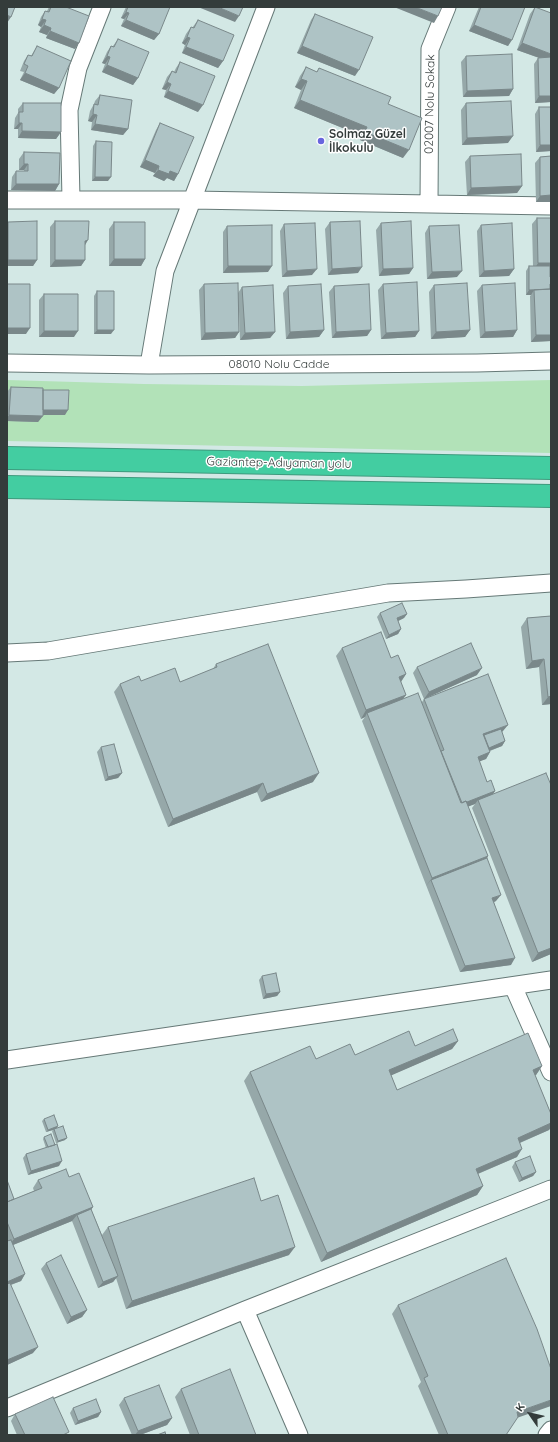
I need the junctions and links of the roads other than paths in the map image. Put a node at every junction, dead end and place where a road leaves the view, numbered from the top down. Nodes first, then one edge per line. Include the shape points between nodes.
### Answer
1 (102, 7) edge
2 (266, 7) edge
3 (447, 7) edge
4 (71, 199) junction
5 (7, 200) edge
6 (191, 200) junction
7 (429, 204) junction
8 (551, 206) edge
9 (551, 361) edge
10 (7, 363) edge
11 (149, 365) junction
12 (7, 458) edge
13 (551, 468) edge
14 (7, 487) edge
15 (551, 496) edge
16 (551, 582) edge
17 (7, 653) edge
18 (551, 980) edge
19 (512, 986) junction
20 (7, 1060) edge
21 (551, 1072) edge
22 (551, 1190) edge
23 (246, 1310) junction
24 (7, 1408) edge
25 (551, 1430) edge
26 (299, 1435) edge
27 (547, 1435) edge

1 - 4 street via 78,68 69,110
2 - 6 street
3 - 7 street, 02007 Nolu Sokak via 430,49
4 - 5 street
4 - 6 street
6 - 7 street
6 - 11 street via 164,271
7 - 8 street
9 - 11 street, 08010 Nolu Cadde
10 - 11 street, 08010 Nolu Cadde
12 - 13 highway, Gaziantep-Adıyaman yolu
14 - 15 highway
16 - 17 street via 388,593 48,651
18 - 19 street
19 - 20 street
19 - 21 street
22 - 23 street
23 - 24 street
23 - 26 street
25 - 27 street

